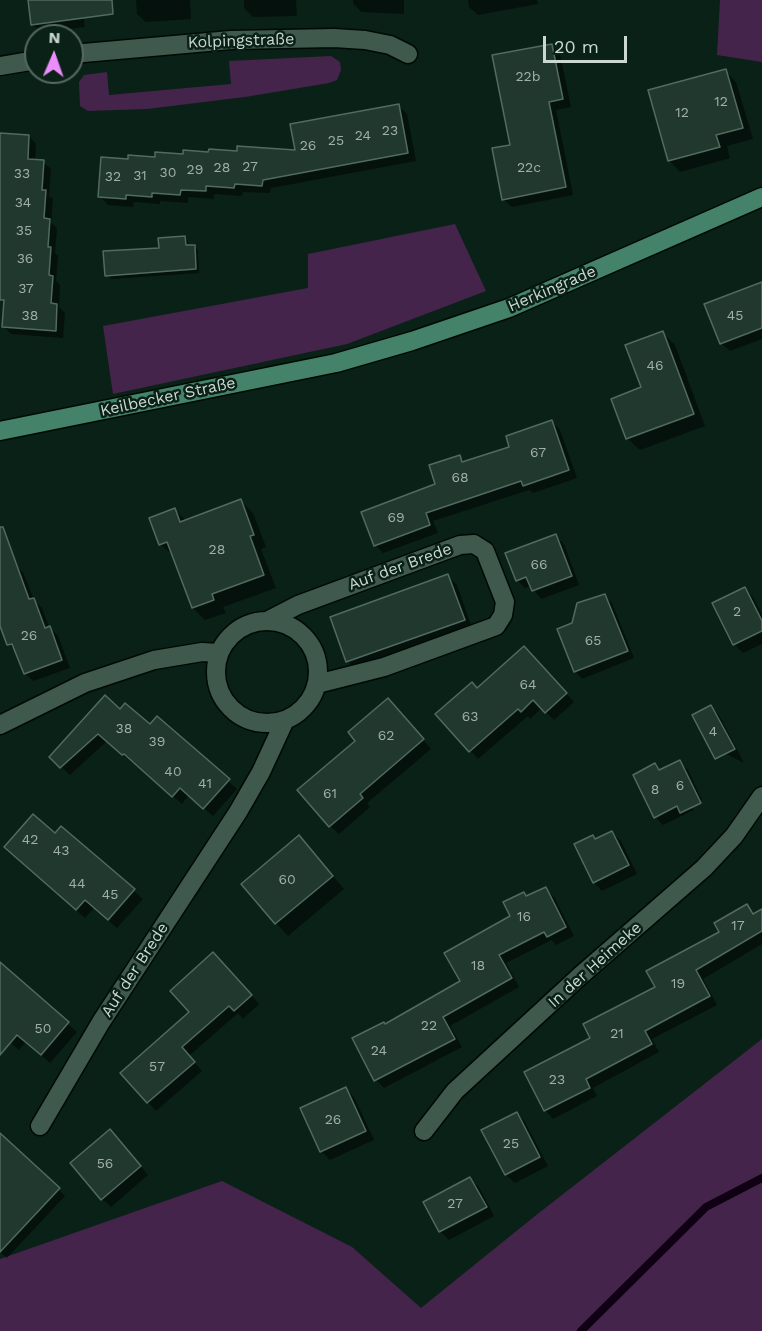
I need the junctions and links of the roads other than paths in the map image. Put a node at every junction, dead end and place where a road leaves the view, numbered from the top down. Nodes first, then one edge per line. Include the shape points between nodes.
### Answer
1 (84, 53) edge
2 (408, 54) dead end
3 (24, 62) edge
4 (0, 66) edge
5 (762, 197) edge
6 (336, 363) joint
7 (0, 431) edge
8 (267, 621) junction
9 (218, 653) junction
10 (317, 684) junction
11 (285, 720) junction
12 (0, 725) edge
13 (762, 796) edge
14 (40, 1126) dead end
15 (424, 1131) dead end

1 - 2 street, Kolpingstraße via 231,40 334,38 390,45
3 - 4 street
5 - 6 main road, Herkingrade via 509,308
6 - 7 main road, Keilbecker Straße
8 - 9 street, Auf der Brede via 242,627
8 - 10 street via 283,623 304,636 316,658
8 - 10 street, Auf der Brede via 298,605 460,545 474,544 485,551 506,602 496,626 384,667
9 - 11 street via 217,686 229,707 261,723
9 - 12 street via 154,660 104,676
10 - 11 street, Auf der Brede via 305,705
11 - 14 street, Auf der Brede via 238,812 101,1022
13 - 15 street, In der Heimeke via 734,836 704,868 455,1091

